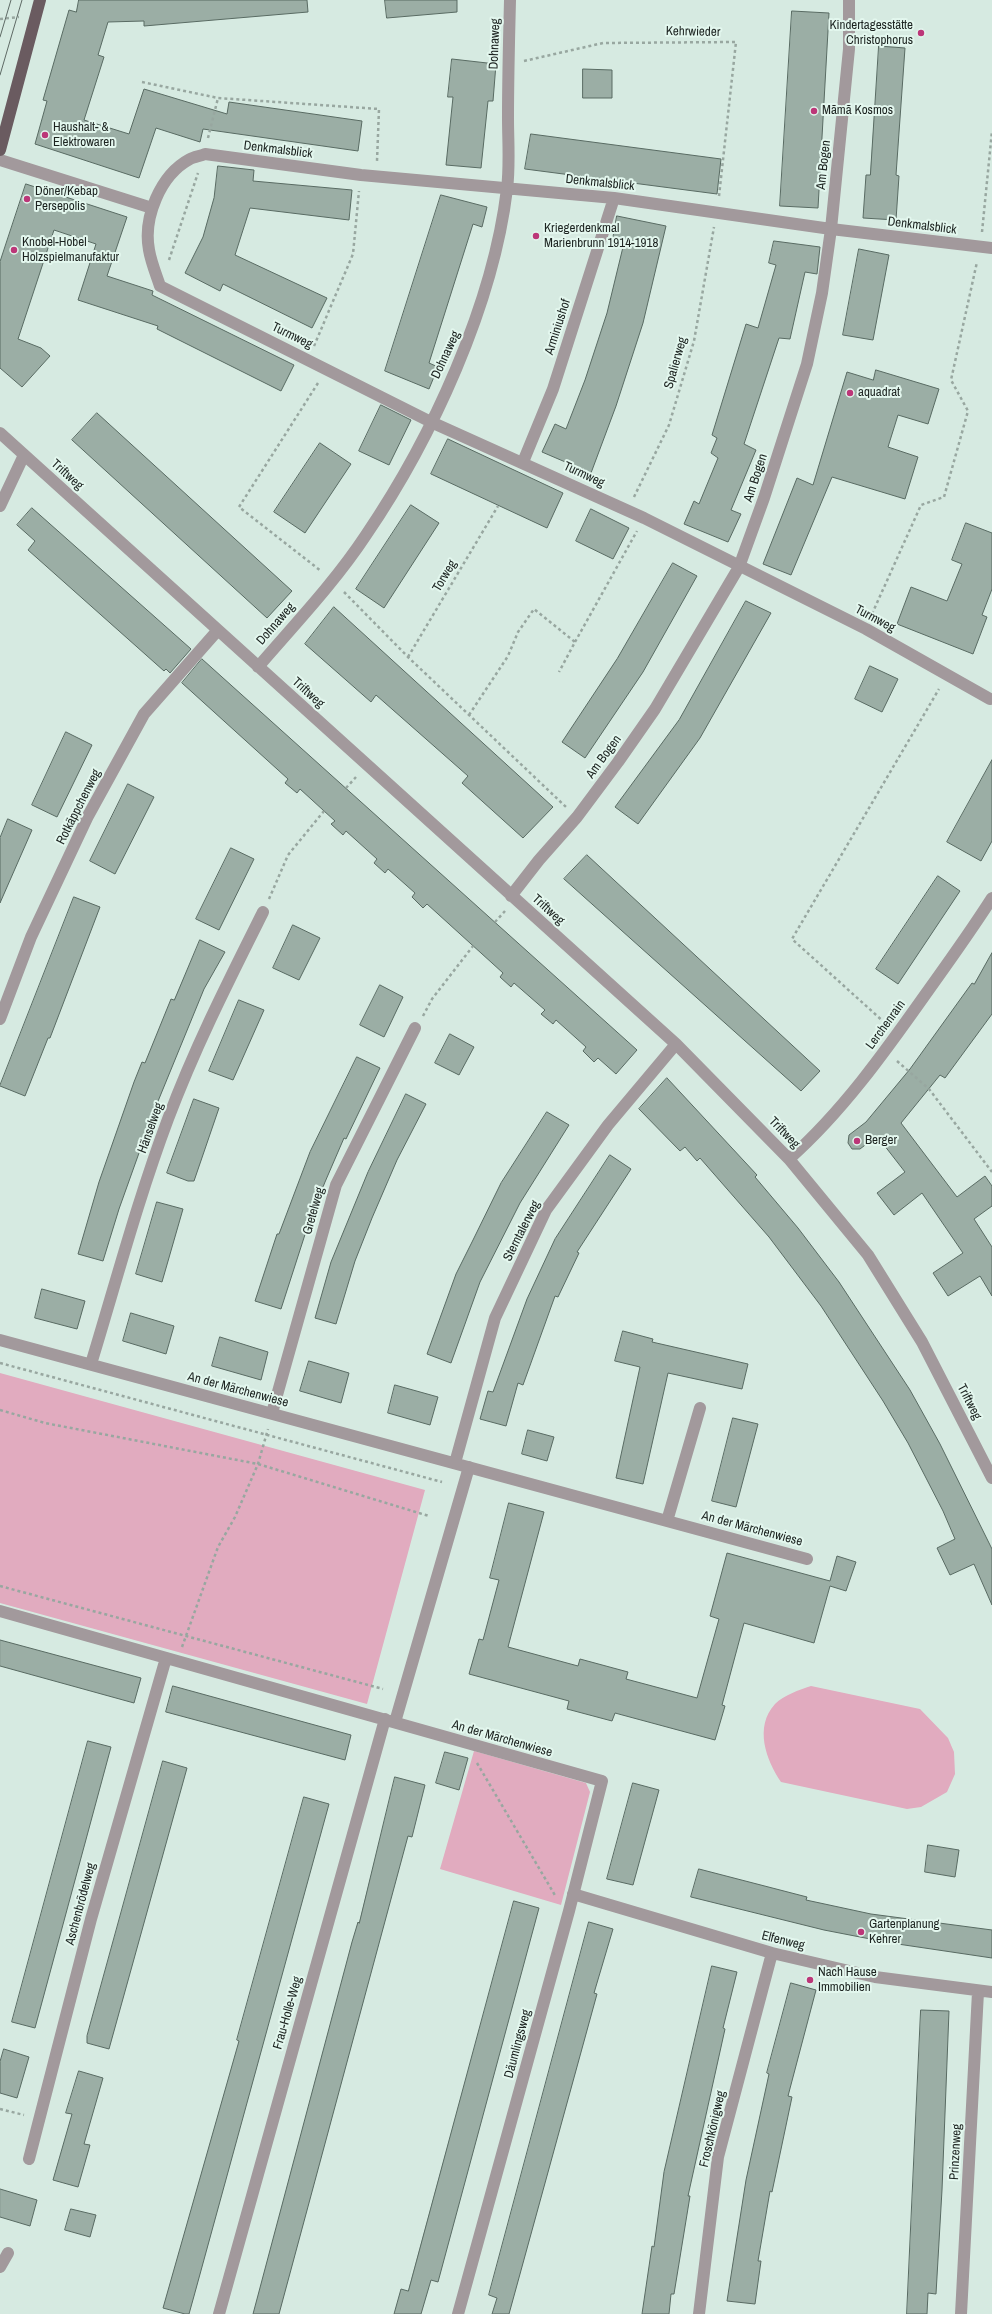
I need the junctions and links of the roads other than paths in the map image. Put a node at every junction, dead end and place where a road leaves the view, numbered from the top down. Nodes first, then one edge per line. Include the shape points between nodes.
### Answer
1 (40, 0) edge
2 (510, 0) edge
3 (849, 0) edge
4 (0, 150) edge
5 (0, 160) edge
6 (508, 188) junction
7 (614, 198) junction
8 (152, 208) junction
9 (832, 229) junction
10 (986, 248) edge
11 (431, 422) junction
12 (0, 433) edge
13 (24, 455) junction
14 (523, 462) junction
15 (0, 506) edge
16 (739, 567) junction
17 (218, 630) junction
18 (258, 666) junction
19 (991, 698) edge
20 (511, 896) junction
21 (992, 898) edge
22 (263, 912) road end
23 (0, 1019) edge
24 (415, 1028) road end
25 (676, 1044) junction
26 (789, 1159) junction
27 (0, 1340) edge
28 (91, 1364) junction
29 (700, 1408) dead end
30 (272, 1413) junction
31 (455, 1463) junction
32 (469, 1467) junction
33 (992, 1478) edge
34 (667, 1521) junction
35 (807, 1559) dead end
36 (0, 1611) edge
37 (172, 1659) junction
38 (390, 1721) junction
39 (602, 1781) joint
40 (572, 1898) junction
41 (772, 1953) junction
42 (978, 1992) junction
43 (992, 1992) edge
44 (29, 2159) dead end
45 (8, 2253) dead end
46 (0, 2267) edge
47 (219, 2314) edge
48 (458, 2314) edge
49 (699, 2314) edge
50 (961, 2314) edge

1 - 4 main road
2 - 6 street, Dohnaweg
3 - 9 street, Am Bogen via 849,49
5 - 8 street
6 - 7 street, Denkmalsblick
6 - 8 street, Denkmalsblick via 376,176 205,154 190,159 174,171
6 - 11 street, Dohnaweg via 493,263 472,331
7 - 9 street, Denkmalsblick
7 - 14 street, Arminiushof via 553,389
8 - 11 street, Turmweg via 148,226 149,250 160,286
9 - 10 street, Denkmalsblick
9 - 16 street, Am Bogen via 807,364
11 - 14 street, Turmweg
11 - 18 street, Dohnaweg via 366,536 333,580
12 - 13 street, Triftweg
13 - 15 street
13 - 17 street, Triftweg
14 - 16 street, Turmweg
16 - 19 street, Turmweg via 866,629 947,676
16 - 20 street, Am Bogen via 655,709 577,817
17 - 18 street, Triftweg
17 - 23 street, Rotkäppchenweg via 144,714 88,816 32,937
18 - 20 street, Triftweg
20 - 25 street, Triftweg
21 - 26 street, Lerchenrain via 885,1050 808,1142
22 - 28 street, Hänselweg via 214,1009 168,1118 134,1218
24 - 30 street, Gretelweg via 336,1185
25 - 26 street, Triftweg
25 - 31 street, Sterntalerweg via 608,1125 546,1210 495,1318
26 - 33 street, Triftweg via 868,1255 922,1342
27 - 28 street, An der Märchenwiese
28 - 30 street, An der Märchenwiese
29 - 34 street
30 - 31 street, An der Märchenwiese
31 - 32 street, An der Märchenwiese
32 - 34 street, An der Märchenwiese
32 - 38 street
34 - 35 street, An der Märchenwiese
36 - 37 street, An der Märchenwiese
37 - 38 street, An der Märchenwiese
37 - 44 street, Aschenbrödelweg via 91,1919
38 - 39 street, An der Märchenwiese
38 - 47 street, Frau-Holle-Weg
39 - 40 street, Däumlingsweg
40 - 41 street, Elfenweg
40 - 48 street, Däumlingsweg
41 - 42 street, Elfenweg via 874,1977
41 - 49 street, Froschkönigweg via 718,2157
42 - 43 street, Elfenweg
42 - 50 street, Prinzenweg
45 - 46 street

